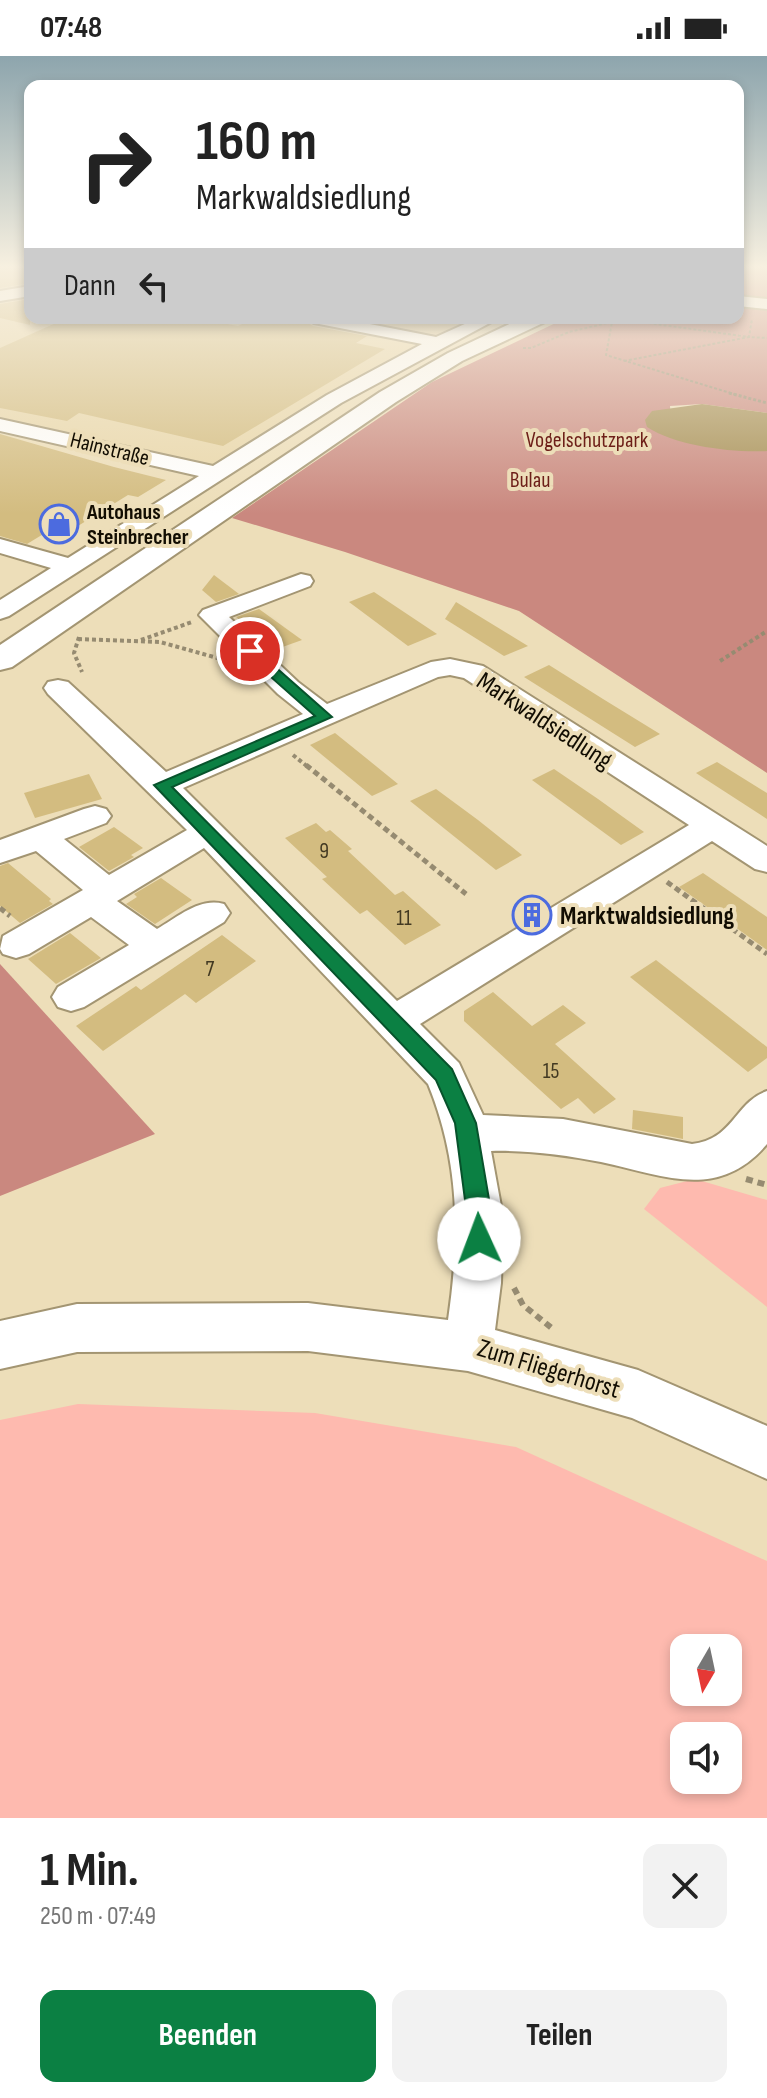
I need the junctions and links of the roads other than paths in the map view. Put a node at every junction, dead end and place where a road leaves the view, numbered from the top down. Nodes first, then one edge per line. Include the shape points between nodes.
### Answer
1 (425, 349) edge
2 (449, 349) edge
3 (472, 349) edge
4 (0, 425) edge
5 (219, 474) junction
6 (0, 546) edge
7 (71, 566) junction
8 (301, 581) dead end
9 (0, 611) edge
10 (0, 634) edge
11 (0, 660) edge
12 (58, 688) dead end
13 (325, 717) junction
14 (162, 785) junction
15 (95, 816) dead end
16 (711, 826) junction
17 (207, 832) junction
18 (40, 837) junction
19 (0, 852) edge
20 (767, 861) edge
21 (100, 896) junction
22 (212, 913) dead end
23 (16, 945) dead end
24 (156, 947) junction
25 (71, 997) dead end
26 (394, 1022) junction
27 (767, 1108) edge
28 (467, 1134) junction
29 (0, 1345) edge
30 (468, 1347) junction
31 (767, 1453) edge

1 - 5 street via 334,399
2 - 10 main road via 365,397
3 - 11 main road via 388,397
4 - 5 street, Hainstraße
5 - 7 street
6 - 7 street
7 - 9 street
8 - 13 street via 212,615
12 - 14 street, Zum Fliegerhorst
13 - 14 street, Markwaldsiedlung
13 - 16 street, Markwaldsiedlung via 431,670 473,672
14 - 17 street, Zum Fliegerhorst
15 - 18 street
16 - 20 street, Markwaldsiedlung
16 - 26 street
17 - 21 street
17 - 26 street, Zum Fliegerhorst
18 - 19 street
18 - 21 street
21 - 23 street
21 - 24 street
22 - 24 street
24 - 25 street
26 - 28 street, Zum Fliegerhorst via 445,1075
27 - 28 street via 758,1127 729,1153 691,1163 556,1136
28 - 30 street, Zum Fliegerhorst via 480,1217
29 - 30 street via 77,1328 308,1327
30 - 31 street, Zum Fliegerhorst via 638,1395

